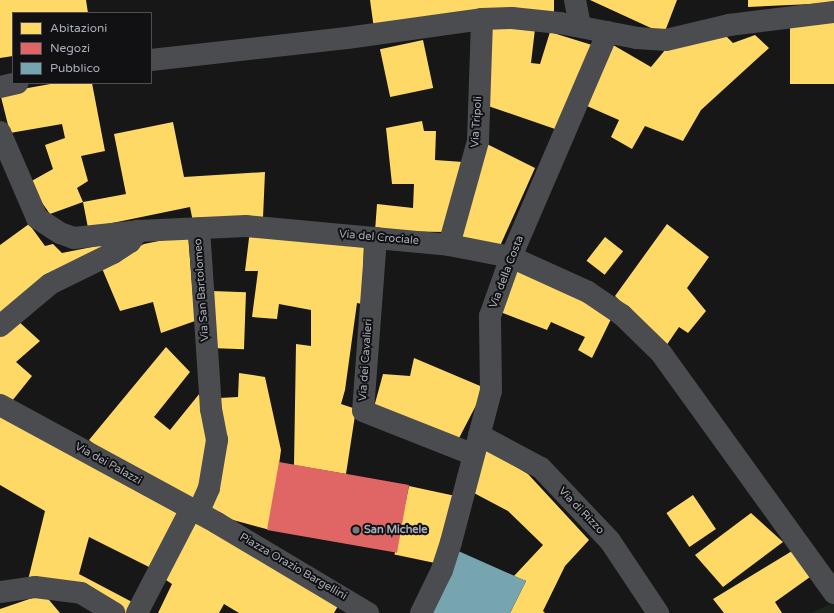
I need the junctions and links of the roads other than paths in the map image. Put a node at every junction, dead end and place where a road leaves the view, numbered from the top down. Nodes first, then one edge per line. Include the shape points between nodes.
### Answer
1 (575, 0) edge
2 (834, 12) edge
3 (482, 19) junction
4 (580, 26) junction
5 (608, 32) junction
6 (152, 60) edge
7 (14, 84) edge
8 (0, 87) edge
9 (0, 132) edge
10 (199, 228) junction
11 (138, 231) junction
12 (376, 238) junction
13 (449, 245) junction
14 (511, 257) junction
15 (0, 326) edge
16 (0, 404) edge
17 (476, 445) junction
18 (202, 515) junction
19 (0, 592) edge
20 (834, 593) edge
21 (114, 613) edge
22 (137, 613) edge
23 (368, 613) edge
24 (422, 613) edge
25 (658, 613) edge

1 - 4 street
2 - 5 street via 729,25 666,40
3 - 4 street via 512,18
3 - 6 street via 347,38
3 - 13 street, Via Tripoli via 478,141
4 - 5 street
5 - 14 street, Via della Costa
7 - 8 street
9 - 11 street, Via San Bartolomeo via 37,218 60,233 74,238
10 - 11 street, Via San Bartolomeo
10 - 12 street, Via del Crociale via 246,226
10 - 18 street, Via San Bartolomeo via 210,402 217,440
11 - 15 street via 130,242 113,253 50,284
12 - 13 street, Via del Crociale
12 - 17 street, Via dei Cavalieri via 363,411
13 - 14 street, Via del Crociale
14 - 17 street, Via della Costa via 490,316 491,391
14 - 20 street, Via del Crociale via 588,292 622,315 661,353
16 - 18 street, Via dei Palazzi
17 - 24 street, Via della Costa via 442,570
17 - 25 street, Via di Rizzo via 541,468 610,541
18 - 22 street, Via San Bartolomeo
18 - 23 street, Piazza Orazio Bargellini
19 - 21 street via 35,587 81,593

